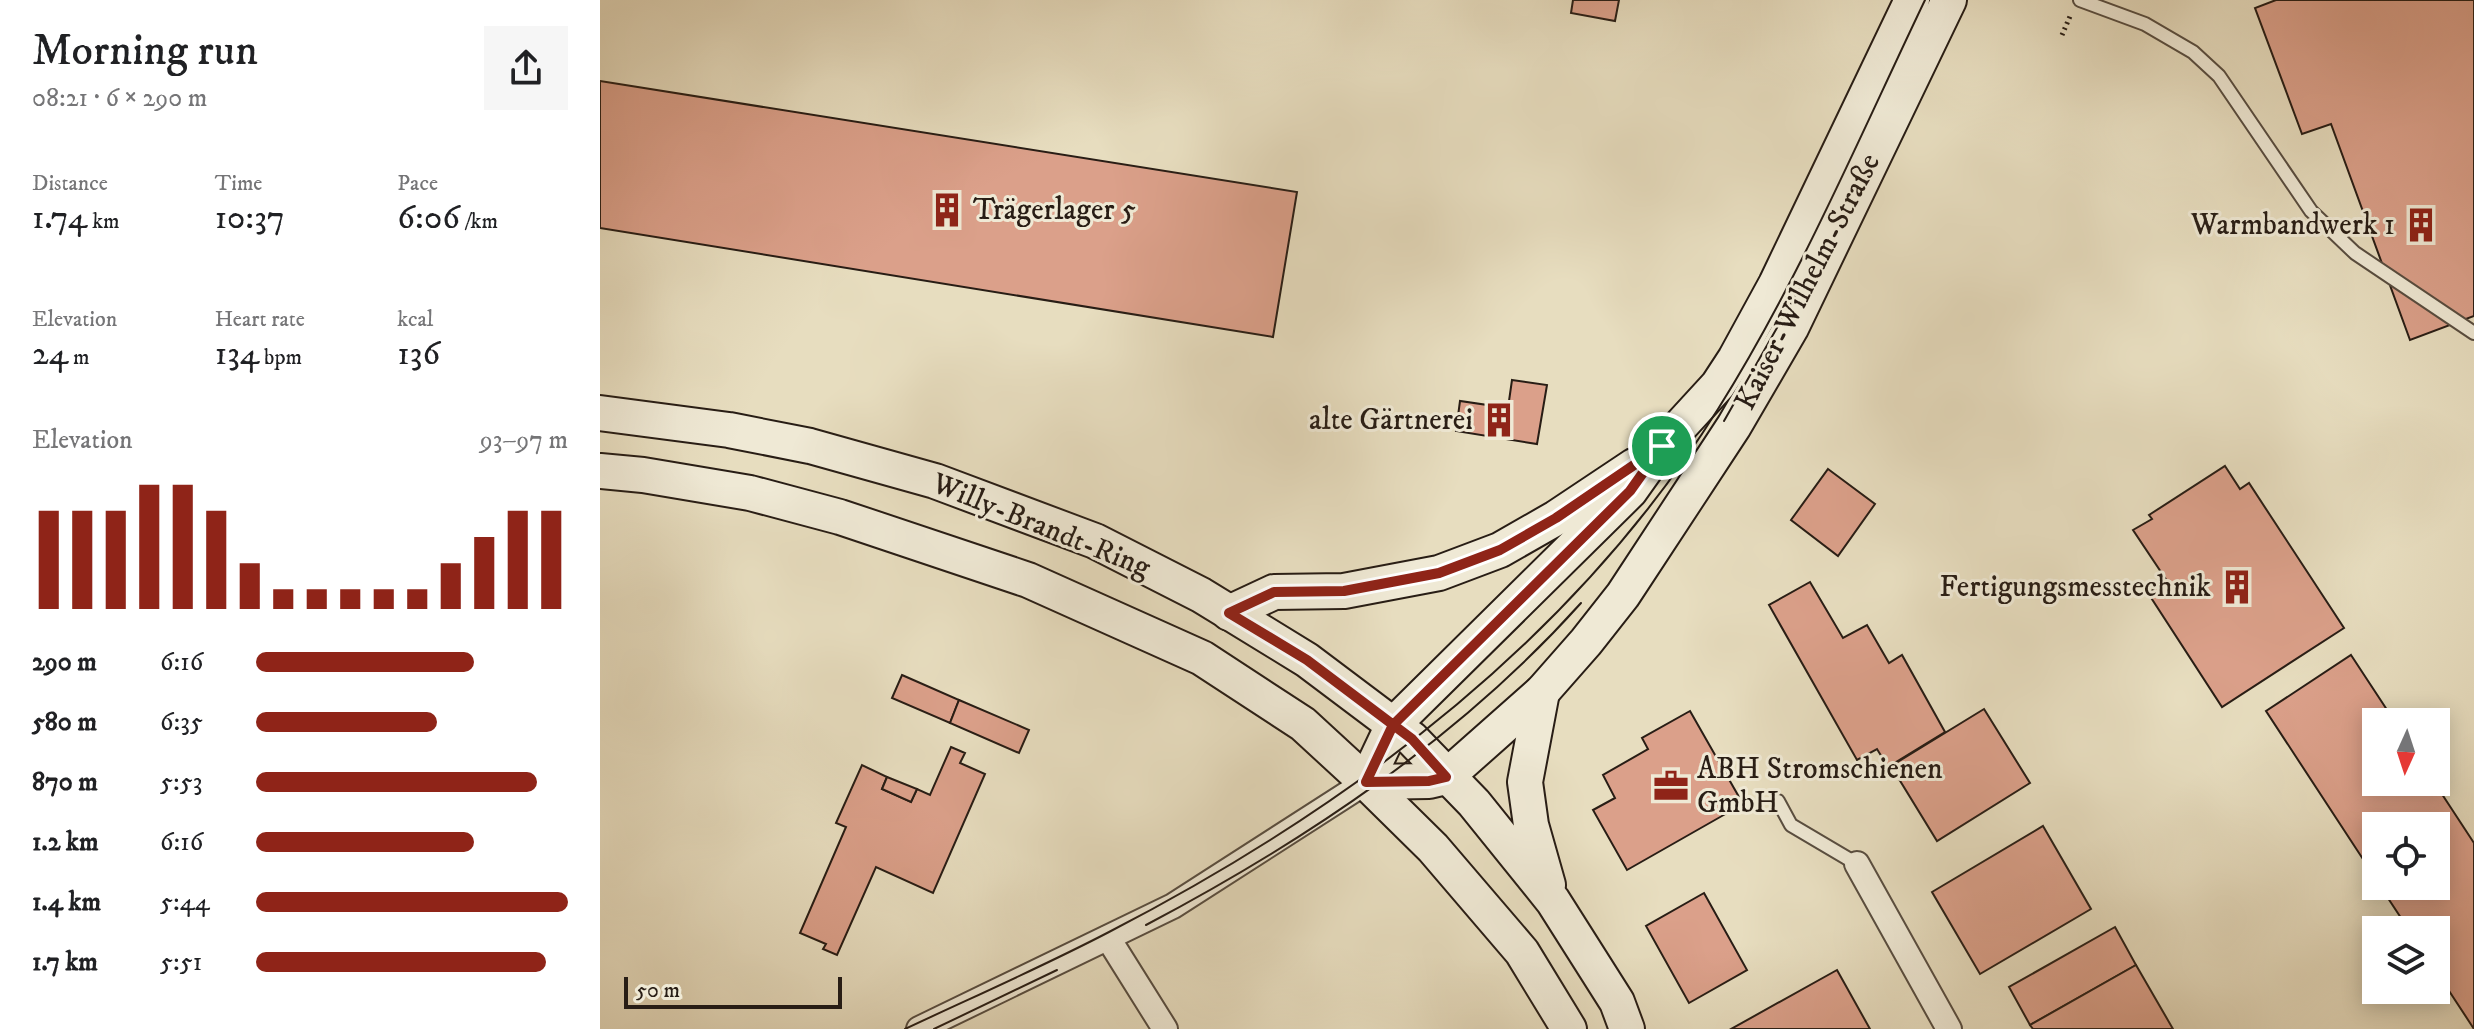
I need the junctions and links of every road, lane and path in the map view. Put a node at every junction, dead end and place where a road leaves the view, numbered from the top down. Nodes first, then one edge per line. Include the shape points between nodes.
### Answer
1 (1912, 0) edge
2 (1949, 0) edge
3 (2080, 0) edge
4 (2474, 333) edge
5 (600, 413) edge
6 (1662, 446) junction
7 (600, 471) edge
8 (1229, 613) junction
9 (1542, 692) junction
10 (1393, 725) junction
11 (1446, 777) junction
12 (1366, 782) junction
13 (1778, 801) dead end
14 (1857, 864) joint
15 (1553, 901) junction
16 (1108, 938) junction
17 (919, 1029) edge
18 (1165, 1029) edge
19 (1569, 1029) edge
20 (1627, 1029) edge
21 (1949, 1029) edge

1 - 6 main road, Kaiser-Wilhelm-Straße via 1776,284 1718,385
2 - 9 main road, Kaiser-Wilhelm-Straße via 1811,290 1734,426 1623,595
3 - 4 lane via 2145,24 2193,52 2219,76 2311,211 2355,253
5 - 8 main road, Willy-Brandt-Ring via 729,430 935,481 1095,541
6 - 8 main road via 1500,550 1439,573 1344,591 1274,592
6 - 10 main road, Kaiser-Wilhelm-Straße via 1630,491
7 - 12 main road, Willy-Brandt-Ring via 750,493 1028,580 1202,658 1303,724
8 - 10 main road, Willy-Brandt-Ring via 1307,660
9 - 11 main road, Kaiser-Wilhelm-Straße
9 - 15 main road via 1525,782 1531,825
10 - 11 main road, Willy-Brandt-Ring
10 - 12 main road, Kaiser-Wilhelm-Straße
11 - 12 main road
11 - 15 main road, Willy-Brandt-Ring via 1474,803
12 - 16 street via 1173,906
12 - 19 main road, Willy-Brandt-Ring via 1483,903 1522,952
13 - 14 lane via 1791,825
14 - 21 street
15 - 20 main road, Willy-Brandt-Ring via 1617,1002
16 - 17 street
16 - 18 street

